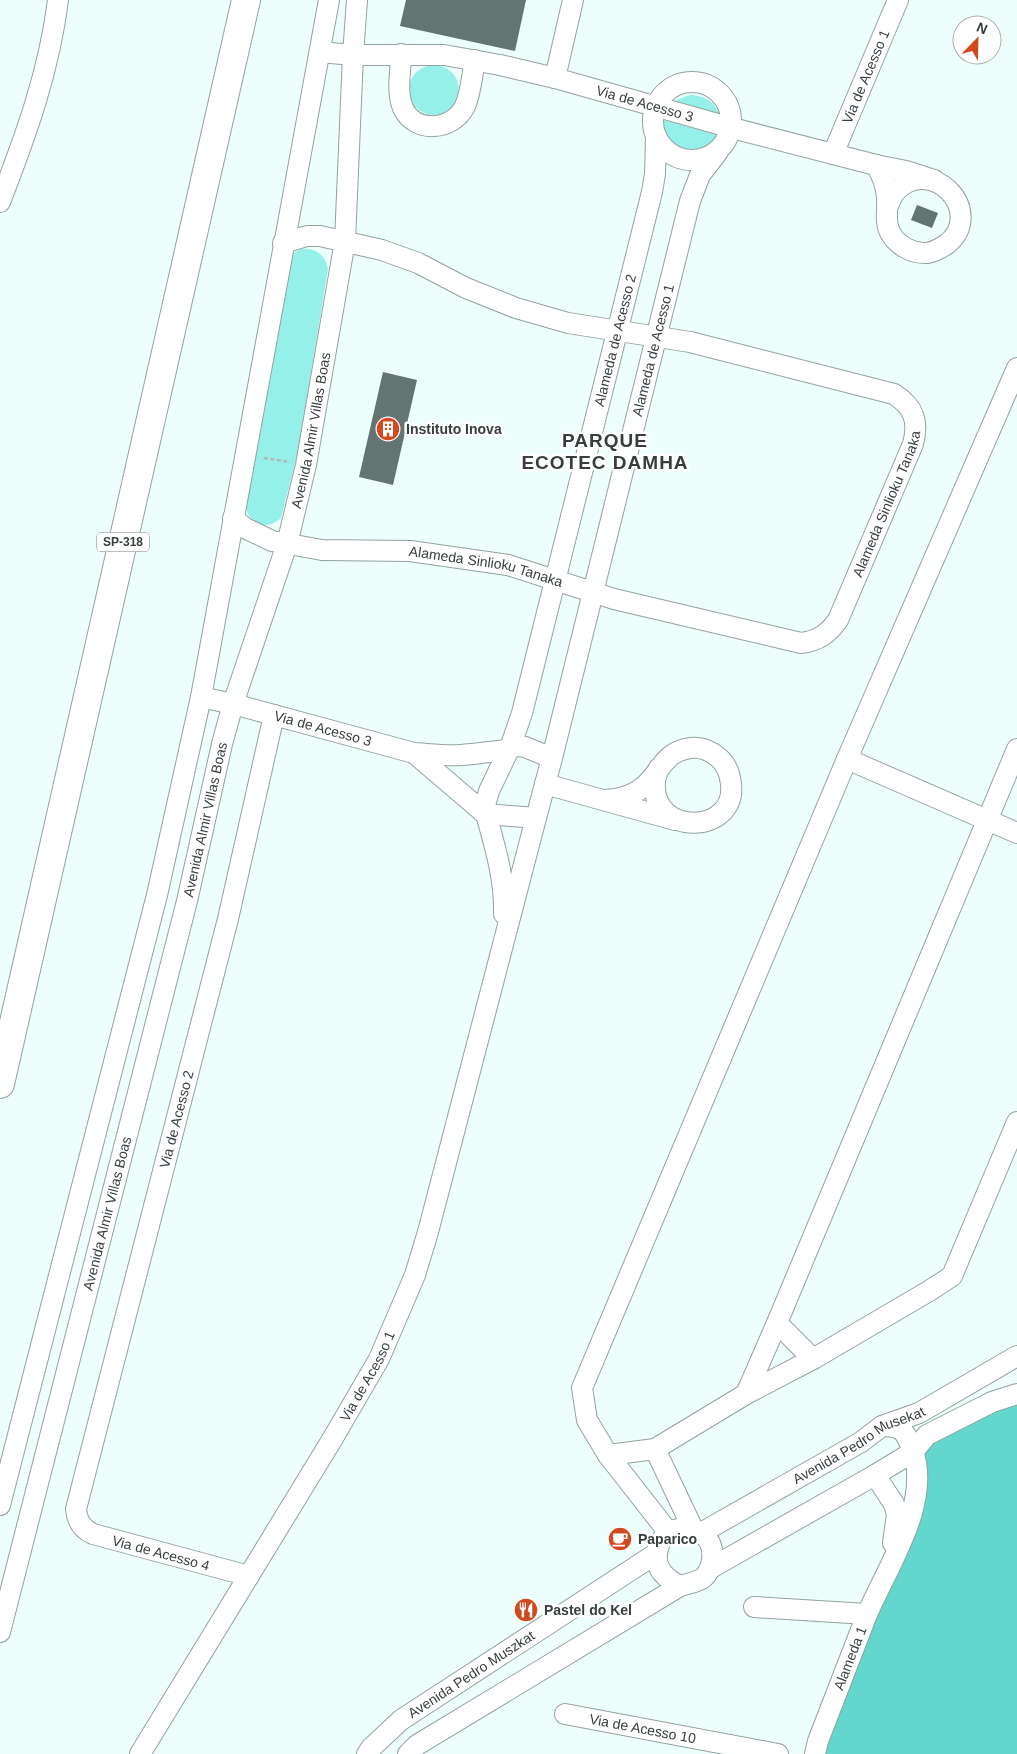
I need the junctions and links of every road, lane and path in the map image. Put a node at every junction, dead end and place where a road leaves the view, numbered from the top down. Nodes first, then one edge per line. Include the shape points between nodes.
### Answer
1 (58, 0) edge
2 (230, 0) edge
3 (246, 0) edge
4 (329, 0) edge
5 (357, 0) edge
6 (573, 0) edge
7 (898, 0) edge
8 (320, 52) junction
9 (402, 54) junction
10 (352, 55) junction
11 (475, 60) junction
12 (555, 78) junction
13 (655, 108) junction
14 (732, 128) junction
15 (656, 136) junction
16 (717, 153) junction
17 (833, 154) junction
18 (876, 165) junction
19 (934, 180) junction
20 (0, 202) edge
21 (888, 206) junction
22 (345, 241) junction
23 (283, 243) junction
24 (618, 330) junction
25 (657, 337) junction
26 (1017, 368) edge
27 (245, 454) junction
28 (306, 465) junction
29 (233, 518) junction
30 (287, 544) junction
31 (555, 580) junction
32 (594, 593) junction
33 (201, 697) junction
34 (233, 704) junction
35 (274, 715) junction
36 (509, 748) junction
37 (1017, 749) edge
38 (414, 753) junction
39 (552, 758) junction
40 (847, 759) junction
41 (659, 768) junction
42 (545, 784) junction
43 (604, 800) junction
44 (485, 813) junction
45 (536, 818) junction
46 (675, 820) junction
47 (988, 821) junction
48 (1017, 833) edge
49 (499, 958) junction
50 (0, 1014) edge
51 (0, 1084) edge
52 (1017, 1122) edge
53 (778, 1323) junction
54 (1017, 1356) edge
55 (813, 1359) junction
56 (746, 1394) junction
57 (1017, 1394) edge
58 (882, 1426) junction
59 (655, 1449) junction
60 (913, 1452) junction
61 (608, 1455) junction
62 (917, 1474) junction
63 (875, 1476) junction
64 (889, 1494) junction
65 (0, 1505) edge
66 (78, 1522) joint
67 (697, 1531) junction
68 (669, 1533) junction
69 (657, 1553) junction
70 (890, 1565) junction
71 (711, 1568) junction
72 (249, 1576) junction
73 (680, 1586) junction
74 (754, 1607) dead end
75 (868, 1614) junction
76 (0, 1632) edge
77 (565, 1714) dead end
78 (140, 1754) edge
79 (367, 1754) edge
80 (408, 1754) edge
81 (778, 1754) edge
82 (815, 1754) edge

1 - 20 street via 43,81
2 - 50 highway, SP-318
3 - 51 highway, SP-318
4 - 8 street
5 - 10 street, Avenida Almir Villas Boas
6 - 12 street
7 - 17 street, Via de Acesso 1
8 - 10 street, Via de Acesso 3
8 - 23 street
9 - 10 street, Via de Acesso 3
9 - 11 street, Via de Acesso 3
9 - 11 street via 400,98 404,109 410,118 430,126 447,124 460,114 466,104
10 - 22 street, Avenida Almir Villas Boas
11 - 12 street, Via de Acesso 3
12 - 13 street, Via de Acesso 3
13 - 14 street, Via de Acesso 3
13 - 14 street via 662,95 674,86 702,83 716,89 726,100 732,114
13 - 15 street, Alameda de Acesso 2 via 652,122
14 - 16 street, Alameda de Acesso 1 via 727,142
14 - 17 street, Via de Acesso 3
15 - 16 street via 664,149 675,157 704,160
15 - 24 street, Alameda de Acesso 2 via 652,192
16 - 25 street, Alameda de Acesso 1 via 694,188
17 - 18 street, Via de Acesso 3
18 - 19 street, Via de Acesso 3
18 - 21 street via 885,184
19 - 21 street via 919,179 906,184 894,193
19 - 21 street via 947,187 956,198 960,212 959,226 953,239 941,248 928,253 913,252 900,245 886,220
22 - 23 street, Alameda Sinlioku Tanaka via 307,236
22 - 24 street, Alameda Sinlioku Tanaka via 418,263 466,288 516,308 568,323
22 - 28 street, Avenida Almir Villas Boas
23 - 27 street
24 - 25 street, Alameda Sinlioku Tanaka
24 - 31 street, Alameda de Acesso 2
25 - 32 street, Alameda de Acesso 1
25 - 32 street, Alameda Sinlioku Tanaka via 690,342 894,394 911,410 916,433 838,620 819,639 792,642
26 - 40 street
27 - 28 path
27 - 29 street
28 - 30 street, Avenida Almir Villas Boas
29 - 30 street, Alameda Sinlioku Tanaka via 258,535
29 - 33 street
30 - 31 street, Alameda Sinlioku Tanaka via 322,550 410,551 508,565
30 - 34 street, Avenida Almir Villas Boas
31 - 32 street, Alameda Sinlioku Tanaka
31 - 36 street, Alameda de Acesso 2 via 522,713
32 - 39 street, Alameda de Acesso 1
33 - 34 street, Via de Acesso 3
33 - 65 street via 154,904
34 - 35 street, Via de Acesso 3
34 - 76 street, Avenida Almir Villas Boas via 187,901
35 - 38 street, Via de Acesso 3
35 - 66 street, Via de Acesso 2 via 228,919 78,1502
36 - 38 street via 463,755
36 - 39 street via 525,747
36 - 44 street, Alameda de Acesso 2 via 489,791
37 - 47 street
38 - 44 street
39 - 42 street, Alameda de Acesso 1
40 - 47 street
40 - 61 street via 582,1388 587,1420
41 - 43 street via 652,779 630,795
41 - 46 street via 655,782 656,797
41 - 46 street via 669,756 682,749 697,748 712,752 730,775 732,790 728,804 718,816 705,823
42 - 43 street
42 - 45 street, Alameda de Acesso 1
43 - 46 street
44 - 45 street
44 - 49 street via 501,871 505,900
45 - 49 street, Alameda de Acesso 1
47 - 48 street
47 - 53 street
49 - 72 street, Via de Acesso 1 via 415,1275 379,1359
52 - 55 street via 952,1276
53 - 55 street
53 - 56 street
54 - 58 street, Avenida Pedro Musekat via 919,1413
55 - 56 street
56 - 59 street
57 - 60 street, Avenida Pedro Musekat via 992,1402 927,1435
58 - 60 street, Alameda 1 via 897,1426 906,1434
58 - 67 street, Avenida Pedro Musekat via 861,1442
59 - 61 street
59 - 67 street
60 - 62 street, Alameda 1
60 - 63 street, Avenida Pedro Musekat
61 - 68 street
62 - 64 street
62 - 70 street, Alameda 1 via 913,1515
63 - 64 street
63 - 71 street, Avenida Pedro Musekat
64 - 70 street, Alameda 1 via 896,1514
66 - 72 street, Via de Acesso 4 via 93,1534
67 - 68 street via 684,1528
67 - 71 street via 711,1544
68 - 69 street via 663,1538
69 - 73 street via 664,1575
69 - 79 street, Avenida Pedro Muszkat via 401,1720
70 - 75 street, Alameda 1
71 - 73 street via 701,1580
72 - 78 street, Via de Acesso 1
73 - 80 street via 417,1745
74 - 75 street
75 - 82 street, Alameda 1
77 - 81 street, Via de Acesso 10

